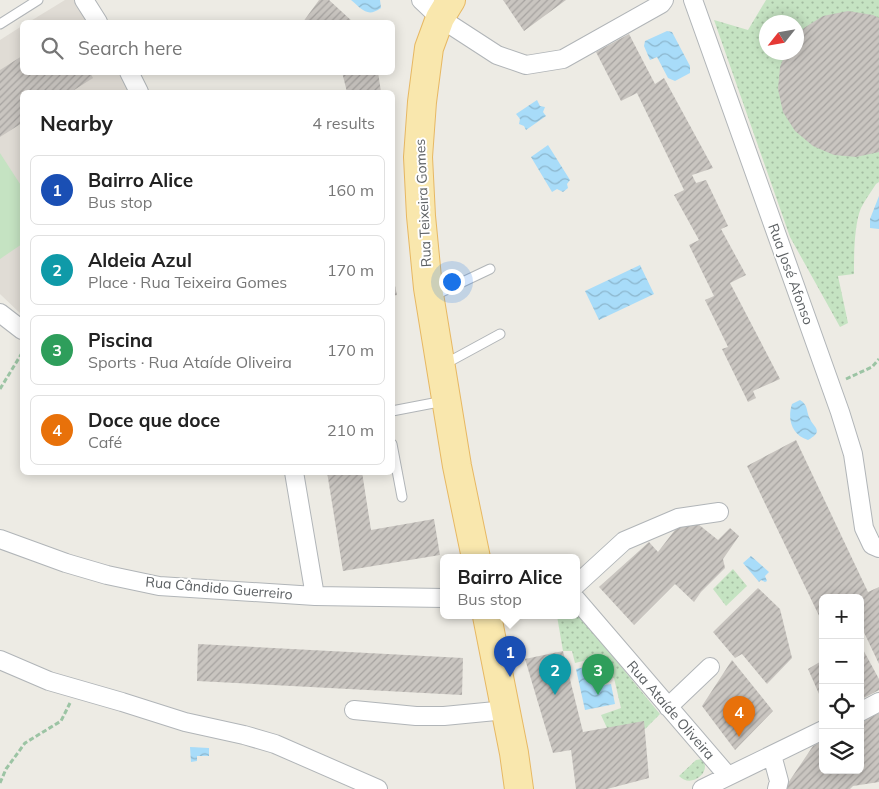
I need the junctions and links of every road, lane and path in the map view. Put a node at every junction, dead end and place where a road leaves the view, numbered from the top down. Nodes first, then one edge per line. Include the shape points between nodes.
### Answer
1 (38, 0) edge
2 (84, 0) edge
3 (664, 0) edge
4 (693, 0) edge
5 (437, 6) edge
6 (97, 20) edge
7 (0, 24) edge
8 (130, 75) edge
9 (138, 90) edge
10 (490, 269) dead end
11 (430, 298) junction
12 (0, 313) edge
13 (20, 328) edge
14 (500, 334) dead end
15 (20, 356) edge
16 (879, 359) edge
17 (442, 366) junction
18 (830, 384) junction
19 (0, 389) edge
20 (447, 401) junction
21 (395, 410) edge
22 (395, 460) edge
23 (295, 475) edge
24 (402, 497) dead end
25 (719, 512) dead end
26 (0, 539) edge
27 (879, 548) edge
28 (475, 554) edge
29 (580, 581) edge
30 (315, 596) junction
31 (440, 598) edge
32 (580, 604) edge
33 (488, 619) edge
34 (0, 660) edge
35 (710, 667) dead end
36 (78, 689) junction
37 (879, 702) edge
38 (668, 707) junction
39 (354, 710) dead end
40 (506, 710) junction
41 (864, 710) edge
42 (819, 732) edge
43 (772, 755) junction
44 (728, 776) junction
45 (0, 783) edge
46 (378, 789) edge
47 (519, 789) edge
48 (702, 789) edge
49 (776, 789) edge

1 - 7 lane
2 - 6 street
3 - 5 street via 563,59 526,64 497,56
4 - 18 street, Rua José Afonso
5 - 11 main road, Rua Teixeira Gomes via 422,102 418,157
8 - 9 street
10 - 11 lane
11 - 17 main road, Rua Teixeira Gomes
12 - 13 street
14 - 17 lane
15 - 19 path
16 - 18 path via 872,367
17 - 20 main road, Rua Teixeira Gomes
18 - 27 street, Rua José Afonso via 853,454 864,528 872,545
20 - 21 lane
20 - 28 main road, Rua Teixeira Gomes
22 - 24 lane
23 - 30 street
25 - 29 street via 678,518 624,540
26 - 30 street, Rua Cândido Guerreiro via 66,563 159,586
30 - 31 street, Rua Cândido Guerreiro
32 - 38 street, Rua Ataíde Oliveira
33 - 40 main road
34 - 36 street via 49,681
35 - 38 street
36 - 45 path via 61,721 25,743
36 - 46 street via 185,722 275,744
37 - 41 street
38 - 44 street, Rua Ataíde Oliveira
39 - 40 street via 444,716
40 - 47 main road
42 - 43 street
43 - 44 street
43 - 49 street via 779,781
44 - 48 street

